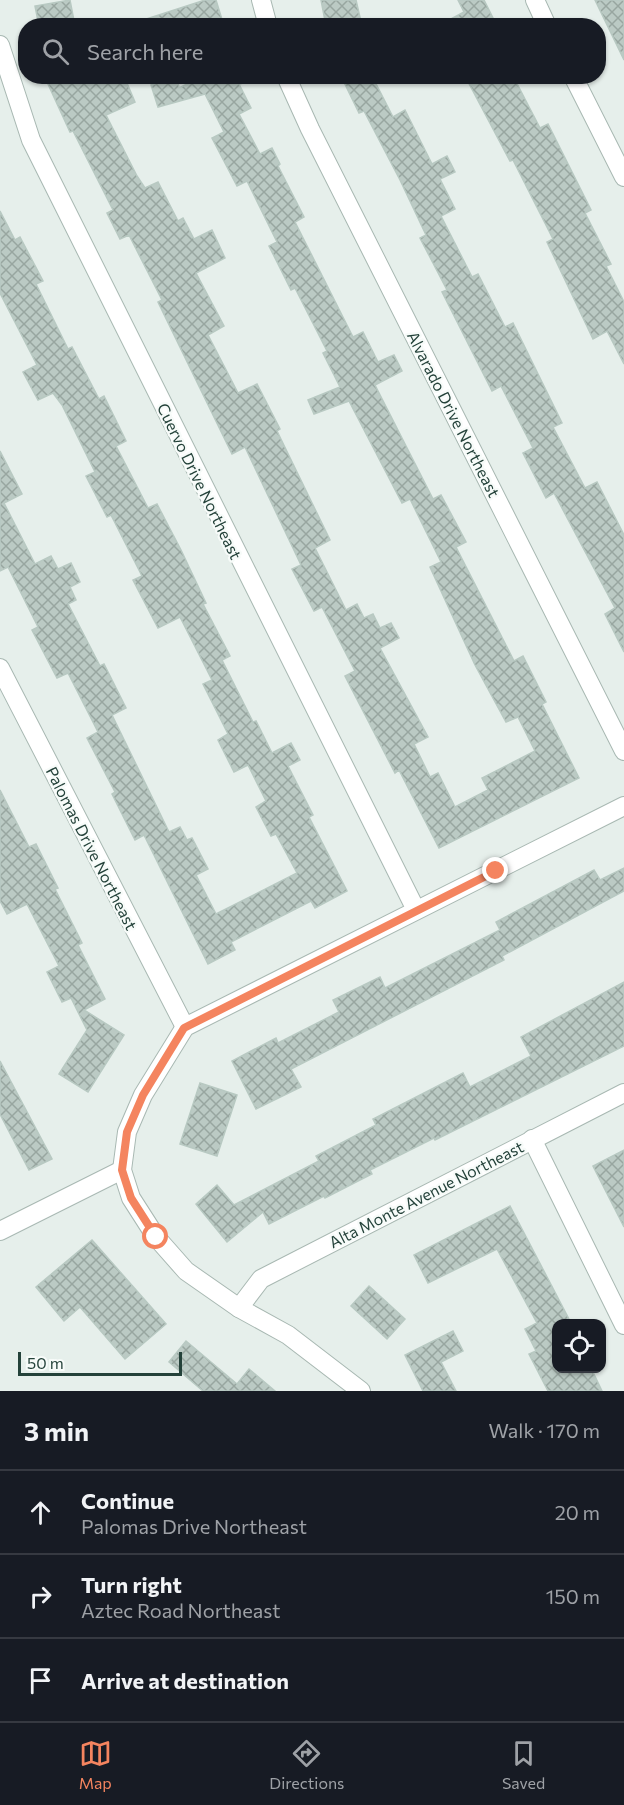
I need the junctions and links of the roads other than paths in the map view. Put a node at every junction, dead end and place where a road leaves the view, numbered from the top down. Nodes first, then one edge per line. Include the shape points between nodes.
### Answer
1 (261, 0) edge
2 (535, 0) edge
3 (266, 18) edge
4 (543, 18) edge
5 (0, 45) edge
6 (290, 84) edge
7 (577, 84) edge
8 (624, 177) edge
9 (0, 668) edge
10 (624, 751) edge
11 (624, 806) edge
12 (416, 910) junction
13 (184, 1028) junction
14 (624, 1093) edge
15 (532, 1139) junction
16 (122, 1170) junction
17 (0, 1230) edge
18 (239, 1308) junction
19 (624, 1324) edge
20 (361, 1391) edge

1 - 3 street
2 - 4 street
5 - 12 street, Cuervo Drive Northeast via 31,140
6 - 10 street, Alvarado Drive Northeast
7 - 8 street
9 - 13 street, Palomas Drive Northeast
11 - 12 street
12 - 13 street
13 - 16 street via 143,1095 127,1132
14 - 15 street, Alta Monte Avenue Northeast
15 - 18 street, Alta Monte Avenue Northeast via 261,1278
15 - 19 street
16 - 17 street
16 - 18 street via 131,1198 156,1237 186,1271
18 - 20 street via 288,1335

